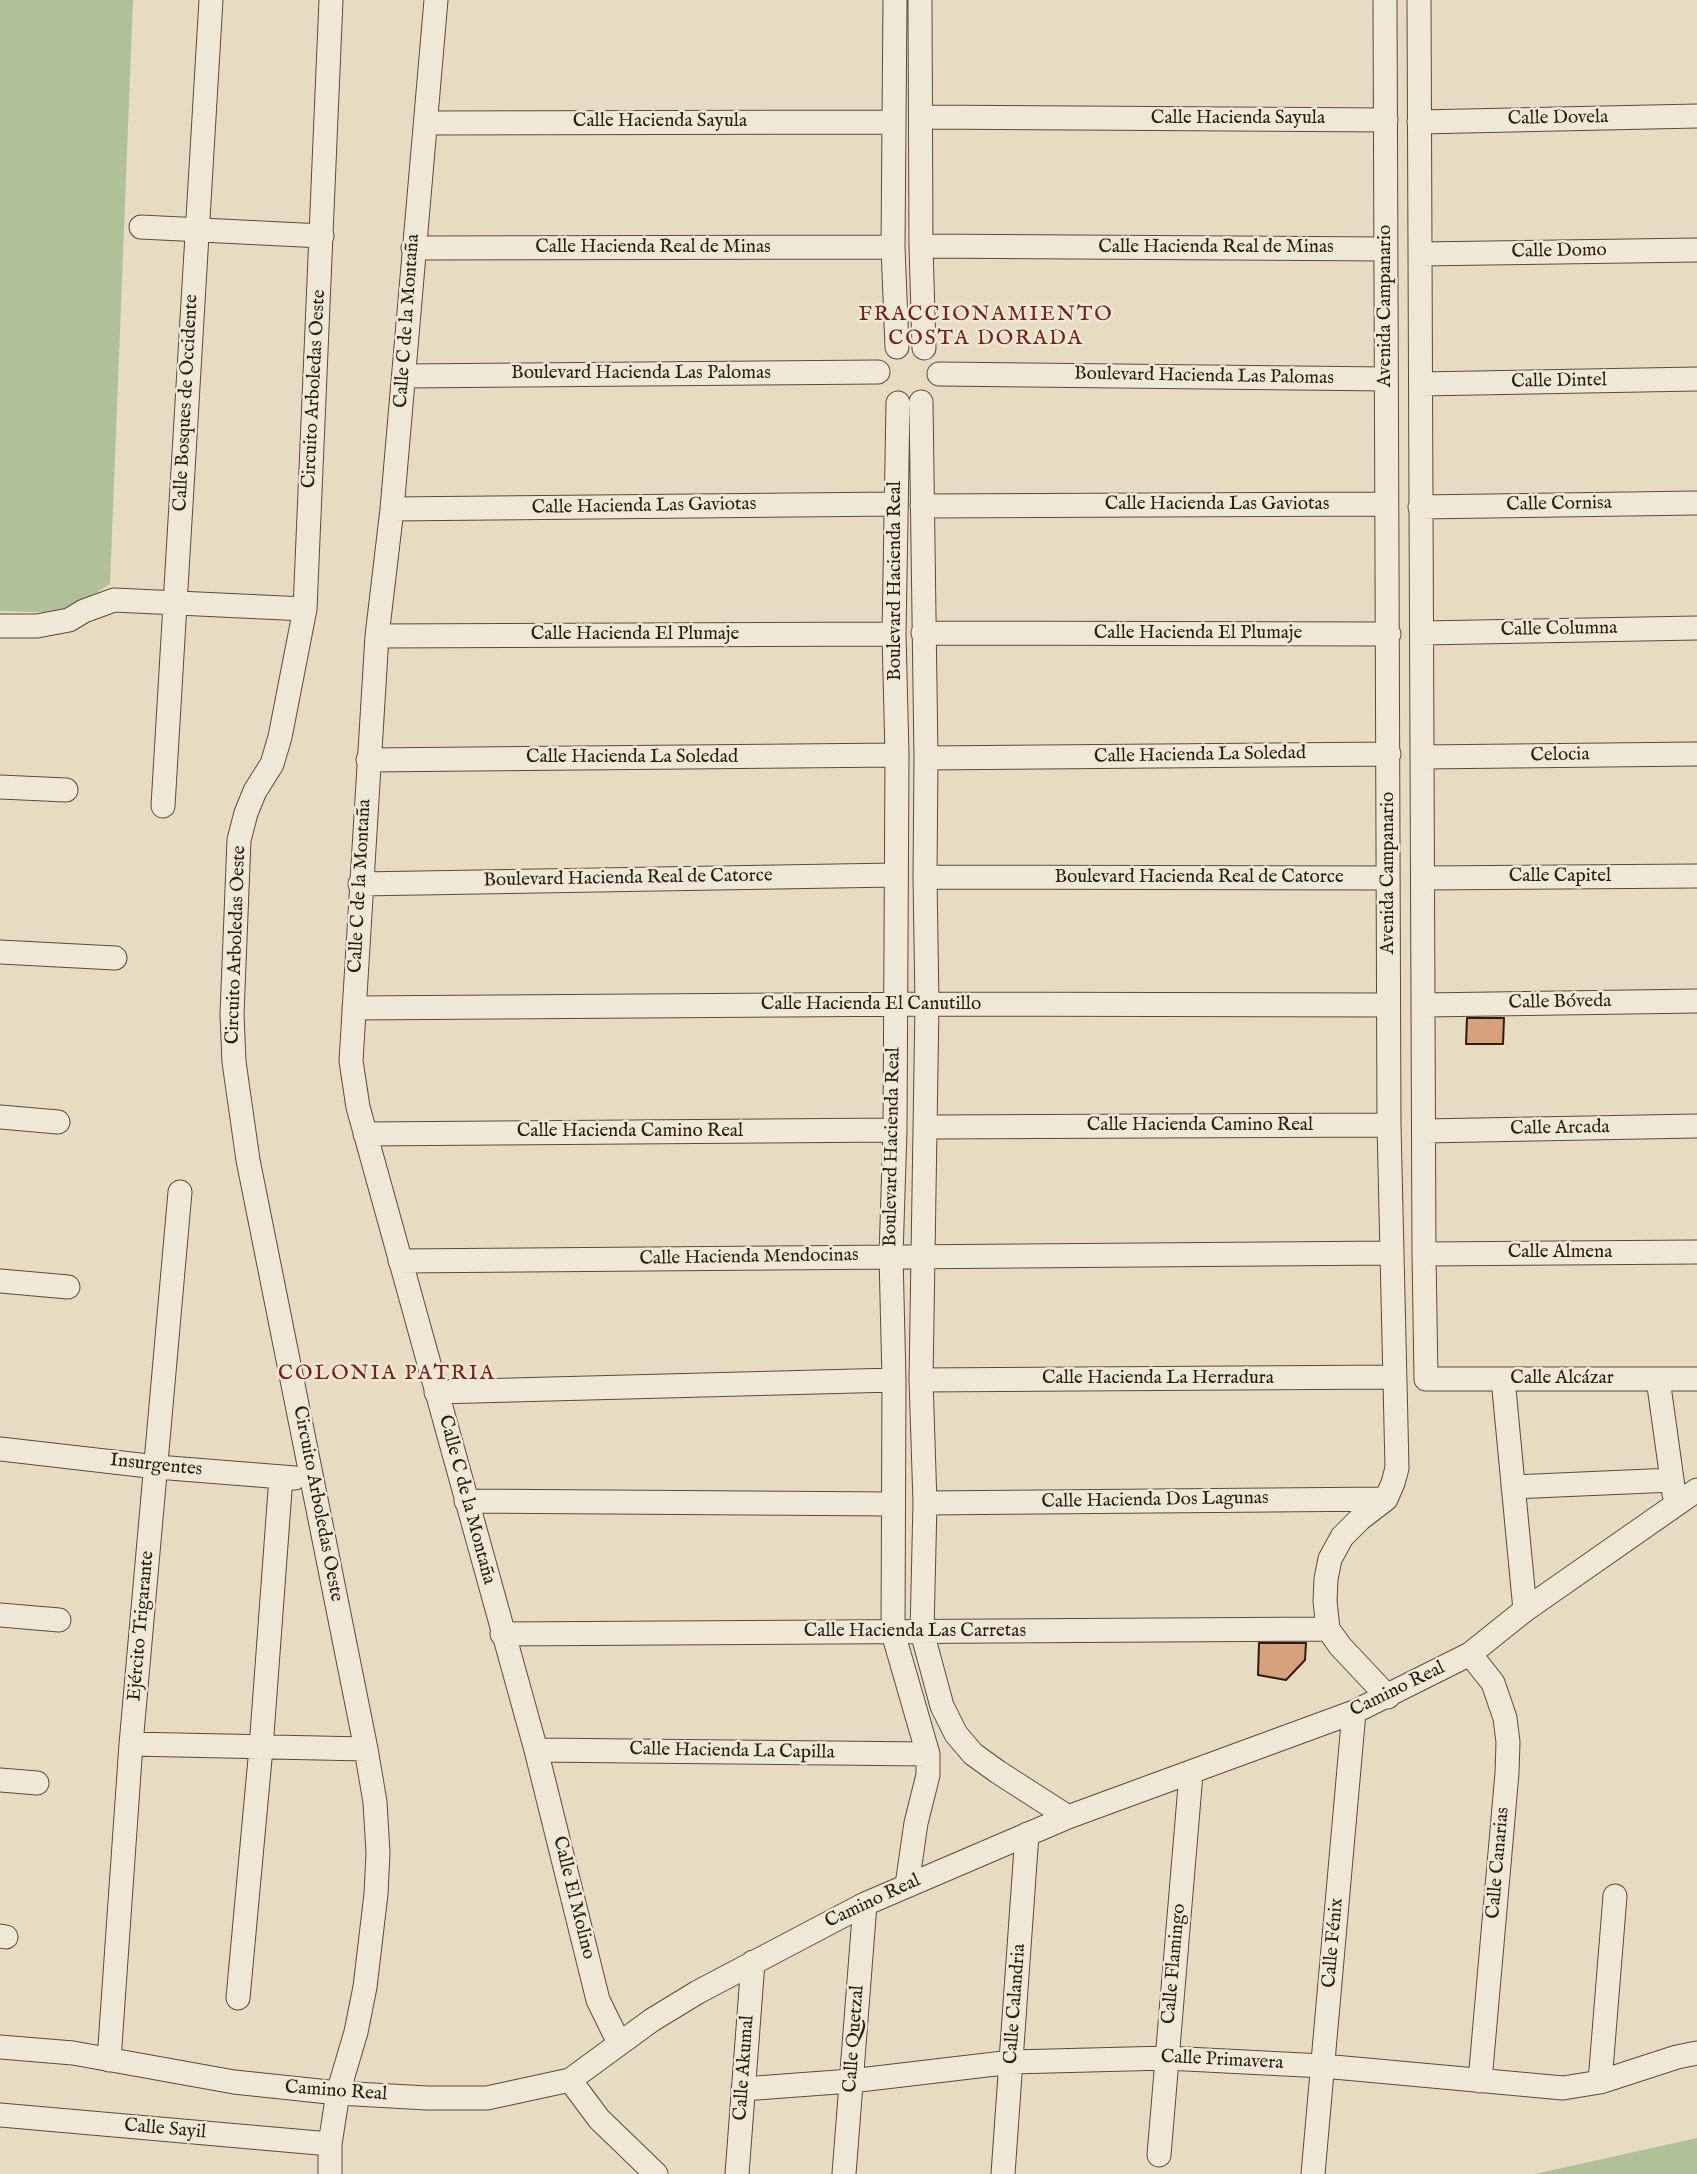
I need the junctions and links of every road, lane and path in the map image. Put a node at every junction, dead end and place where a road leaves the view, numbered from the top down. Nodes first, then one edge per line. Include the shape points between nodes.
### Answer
1 (211, 0) edge
2 (331, 0) edge
3 (436, 0) edge
4 (895, 0) edge
5 (920, 0) edge
6 (1385, 0) edge
7 (1419, 0) edge
8 (1697, 116) edge
9 (922, 117) junction
10 (1386, 120) junction
11 (893, 122) junction
12 (1419, 122) junction
13 (426, 123) junction
14 (141, 227) dead end
15 (198, 230) junction
16 (322, 236) junction
17 (921, 246) junction
18 (893, 247) junction
19 (413, 248) junction
20 (1386, 249) junction
21 (1697, 250) edge
22 (1420, 254) junction
23 (897, 347) junction
24 (924, 348) junction
25 (878, 372) junction
26 (939, 374) junction
27 (405, 376) junction
28 (1386, 379) junction
29 (1697, 379) edge
30 (1421, 384) junction
31 (909, 402) junction
32 (1697, 503) edge
33 (895, 504) junction
34 (1386, 504) junction
35 (922, 506) junction
36 (1420, 508) junction
37 (393, 509) junction
38 (175, 602) junction
39 (305, 609) junction
40 (0, 626) edge
41 (1697, 628) edge
42 (923, 633) junction
43 (1422, 633) junction
44 (894, 634) junction
45 (1389, 634) junction
46 (377, 636) junction
47 (1389, 754) junction
48 (1697, 754) edge
49 (897, 755) junction
50 (926, 758) junction
51 (1422, 758) junction
52 (368, 760) junction
53 (0, 787) edge
54 (66, 790) dead end
55 (163, 806) dead end
56 (895, 875) junction
57 (1697, 876) edge
58 (925, 877) junction
59 (1423, 877) junction
60 (1388, 878) junction
61 (360, 884) junction
62 (0, 952) edge
63 (116, 958) dead end
64 (1697, 1001) edge
65 (896, 1004) junction
66 (927, 1004) junction
67 (1388, 1005) junction
68 (1424, 1005) junction
69 (354, 1008) junction
70 (0, 1116) edge
71 (58, 1122) dead end
72 (1389, 1125) junction
73 (1697, 1126) edge
74 (927, 1128) junction
75 (895, 1130) junction
76 (1424, 1131) junction
77 (365, 1133) junction
78 (180, 1192) dead end
79 (1697, 1252) edge
80 (1392, 1253) junction
81 (1424, 1254) junction
82 (891, 1256) junction
83 (923, 1256) junction
84 (400, 1261) junction
85 (0, 1281) edge
86 (68, 1287) dead end
87 (1394, 1377) junction
88 (1426, 1379) joint
89 (1503, 1379) junction
90 (1658, 1379) junction
91 (1697, 1379) edge
92 (894, 1380) junction
93 (921, 1380) junction
94 (436, 1392) junction
95 (0, 1449) edge
96 (157, 1467) junction
97 (281, 1477) junction
98 (312, 1479) junction
99 (1672, 1480) junction
100 (1513, 1487) junction
101 (1697, 1490) edge
102 (1385, 1499) junction
103 (466, 1501) junction
104 (925, 1503) junction
105 (892, 1504) junction
106 (1676, 1505) junction
107 (1525, 1610) junction
108 (0, 1615) edge
109 (59, 1620) dead end
110 (1328, 1629) junction
111 (922, 1632) junction
112 (893, 1633) junction
113 (502, 1634) junction
114 (1470, 1654) junction
115 (1388, 1697) junction
116 (1354, 1712) junction
117 (131, 1744) junction
118 (261, 1748) junction
119 (366, 1749) junction
120 (536, 1750) junction
121 (928, 1754) junction
122 (1191, 1774) junction
123 (0, 1780) edge
124 (37, 1783) dead end
125 (1068, 1817) junction
126 (1027, 1834) junction
127 (906, 1885) junction
128 (1615, 1896) dead end
129 (865, 1904) junction
130 (753, 1962) junction
131 (239, 1998) dead end
132 (619, 2043) junction
133 (0, 2047) edge
134 (1697, 2053) edge
135 (1167, 2058) junction
136 (109, 2060) junction
137 (1012, 2062) junction
138 (1323, 2066) junction
139 (570, 2080) junction
140 (851, 2081) junction
141 (1480, 2081) junction
142 (1600, 2082) junction
143 (743, 2089) junction
144 (338, 2093) junction
145 (0, 2115) edge
146 (330, 2144) junction
147 (1159, 2155) dead end
148 (330, 2174) edge
149 (656, 2174) edge
150 (737, 2174) edge
151 (844, 2174) edge
152 (1003, 2174) edge
153 (1314, 2174) edge

1 - 15 street, Calle Bosques de Occidente
2 - 16 street, Circuito Arboledas Oeste
3 - 13 street, Calle C de la Montaña
4 - 11 street
5 - 9 street
6 - 10 street, Avenida Campanario
7 - 12 street, Avenida Campanario
8 - 12 street, Calle Dovela
9 - 10 street, Calle Hacienda Sayula
9 - 17 street
10 - 20 street, Avenida Campanario
11 - 13 street, Calle Hacienda Sayula
11 - 18 street
12 - 22 street, Avenida Campanario
13 - 19 street, Calle C de la Montaña
14 - 15 street
15 - 16 street
15 - 38 street, Calle Bosques de Occidente
16 - 39 street, Circuito Arboledas Oeste
17 - 20 street, Calle Hacienda Real de Minas
17 - 24 street
18 - 19 street, Calle Hacienda Real de Minas
18 - 23 street
19 - 27 street, Calle C de la Montaña
20 - 28 street, Avenida Campanario
21 - 22 street, Calle Domo
22 - 30 street, Avenida Campanario
23 - 24 street via 911,344
23 - 25 street via 884,357
24 - 26 street via 935,359
25 - 27 street, Boulevard Hacienda Las Palomas
25 - 31 street via 887,396
26 - 28 street, Boulevard Hacienda Las Palomas
26 - 31 street via 930,395
27 - 37 street, Calle C de la Montaña
28 - 34 street, Avenida Campanario
29 - 30 street, Calle Dintel
30 - 36 street, Avenida Campanario
31 - 33 street, Boulevard Hacienda Real
31 - 35 street, Boulevard Hacienda Real
32 - 36 street, Calle Cornisa
33 - 37 street, Calle Hacienda Las Gaviotas
33 - 44 street, Boulevard Hacienda Real
34 - 35 street, Calle Hacienda Las Gaviotas
34 - 45 street, Avenida Campanario
35 - 42 street, Boulevard Hacienda Real
36 - 43 street, Avenida Campanario
37 - 46 street, Calle C de la Montaña
38 - 39 street
38 - 40 street via 114,600 69,620
38 - 55 street, Calle Bosques de Occidente
39 - 98 street, Circuito Arboledas Oeste via 281,737 246,813 239,840 232,1014 248,1160
41 - 43 street, Calle Columna
42 - 45 street, Calle Hacienda El Plumaje
42 - 50 street, Boulevard Hacienda Real
43 - 51 street, Avenida Campanario
44 - 46 street, Calle Hacienda El Plumaje
44 - 49 street, Boulevard Hacienda Real
45 - 47 street, Avenida Campanario
46 - 52 street, Calle C de la Montaña
47 - 50 street, Calle Hacienda La Soledad
47 - 60 street, Avenida Campanario
48 - 51 street, Celocia
49 - 52 street, Calle Hacienda La Soledad
49 - 56 street, Boulevard Hacienda Real
50 - 58 street, Boulevard Hacienda Real
51 - 59 street, Avenida Campanario
52 - 61 street, Calle C de la Montaña
53 - 54 street
56 - 61 street, Boulevard Hacienda Real de Catorce
56 - 65 street, Boulevard Hacienda Real
57 - 59 street, Calle Capitel
58 - 60 street, Boulevard Hacienda Real de Catorce
58 - 66 street, Boulevard Hacienda Real
59 - 68 street, Avenida Campanario
60 - 67 street, Avenida Campanario
61 - 69 street, Calle C de la Montaña
62 - 63 street
64 - 68 street, Calle Bóveda
65 - 66 street, Calle Hacienda El Canutillo
65 - 69 street, Calle Hacienda El Canutillo
65 - 75 street, Boulevard Hacienda Real
66 - 67 street, Calle Hacienda El Canutillo
66 - 74 street, Boulevard Hacienda Real
67 - 72 street, Avenida Campanario
68 - 76 street, Avenida Campanario
69 - 77 street, Calle C de la Montaña via 351,1061
70 - 71 street
72 - 74 street, Calle Hacienda Camino Real
72 - 80 street, Avenida Campanario
73 - 76 street, Calle Arcada
74 - 83 street, Boulevard Hacienda Real
75 - 77 street, Calle Hacienda Camino Real
75 - 82 street, Boulevard Hacienda Real
76 - 81 street, Avenida Campanario
77 - 84 street, Calle C de la Montaña
78 - 96 street, Ejército Trigarante
79 - 81 street, Calle Almena
80 - 83 street, Calle Hacienda Mendocinas
80 - 87 street, Avenida Campanario
81 - 88 street, Avenida Campanario
82 - 83 street, Calle Hacienda Mendocinas
82 - 84 street, Calle Hacienda Mendocinas
82 - 92 street, Boulevard Hacienda Real
83 - 93 street, Boulevard Hacienda Real
84 - 94 street, Calle C de la Montaña
85 - 86 street
87 - 93 street, Calle Hacienda La Herradura
87 - 102 street, Avenida Campanario via 1396,1468
88 - 89 street, Calle Alcázar
89 - 90 street, Calle Alcázar
89 - 100 street
90 - 91 street, Calle Alcázar
90 - 99 street
92 - 94 street
92 - 105 street, Boulevard Hacienda Real
93 - 104 street, Boulevard Hacienda Real
94 - 103 street, Calle C de la Montaña
95 - 96 street, Insurgentes
96 - 97 street, Insurgentes
96 - 117 street, Ejército Trigarante
97 - 98 street, Insurgentes
97 - 118 street
98 - 119 street, Circuito Arboledas Oeste
99 - 100 street
99 - 106 street
100 - 107 street
101 - 106 street, Camino Real
102 - 104 street, Calle Hacienda Dos Lagunas
102 - 110 street via 1342,1537 1330,1559
103 - 105 street
103 - 113 street, Calle C de la Montaña
104 - 111 street, Boulevard Hacienda Real
105 - 112 street, Boulevard Hacienda Real
106 - 107 street, Camino Real
107 - 114 street, Camino Real
108 - 109 street
110 - 111 street, Calle Hacienda Las Carretas
110 - 115 street
111 - 112 street, Calle Hacienda Las Carretas
111 - 125 street, Boulevard Hacienda Real via 942,1706 957,1734 998,1773
112 - 113 street, Calle Hacienda Las Carretas
112 - 121 street, Boulevard Hacienda Real
113 - 120 street, Calle C de la Montaña
114 - 115 street, Camino Real
114 - 141 street, Calle Canarias via 1493,1683 1508,1742
115 - 116 street, Camino Real
116 - 122 street, Camino Real
116 - 138 street, Calle Fénix
117 - 118 street
117 - 136 street, Ejército Trigarante
118 - 119 street
118 - 131 street
119 - 144 street, Circuito Arboledas Oeste via 375,1802 376,1894 361,2010
120 - 121 street, Calle Hacienda La Capilla
120 - 132 street, Calle El Molino via 598,2000
121 - 127 street, Boulevard Hacienda Real
122 - 125 street, Camino Real
122 - 135 street, Calle Flamingo
123 - 124 street
125 - 126 street, Camino Real
126 - 127 street, Camino Real
126 - 137 street, Calle Calandria
127 - 129 street, Camino Real
128 - 142 street
129 - 130 street, Camino Real
129 - 140 street, Calle Quetzal
130 - 132 street, Camino Real
130 - 143 street, Calle Akumal
132 - 139 street, Camino Real
133 - 136 street, Camino Real
134 - 142 street, Calle Primavera
135 - 137 street, Calle Primavera
135 - 138 street, Calle Primavera
135 - 147 street, Calle Flamingo
136 - 144 street, Camino Real via 234,2082
137 - 140 street, Calle Primavera
137 - 152 street, Calle Calandria
138 - 141 street, Calle Primavera
138 - 153 street, Calle Fénix
139 - 144 street, Camino Real via 487,2098
139 - 149 street via 599,2119
140 - 143 street, Calle Primavera
140 - 151 street, Calle Quetzal
141 - 142 street, Calle Primavera via 1563,2088
143 - 150 street, Calle Akumal
144 - 146 street, Circuito Arboledas Oeste
145 - 146 street, Calle Sayil
146 - 148 street, Circuito Arboledas Oeste

